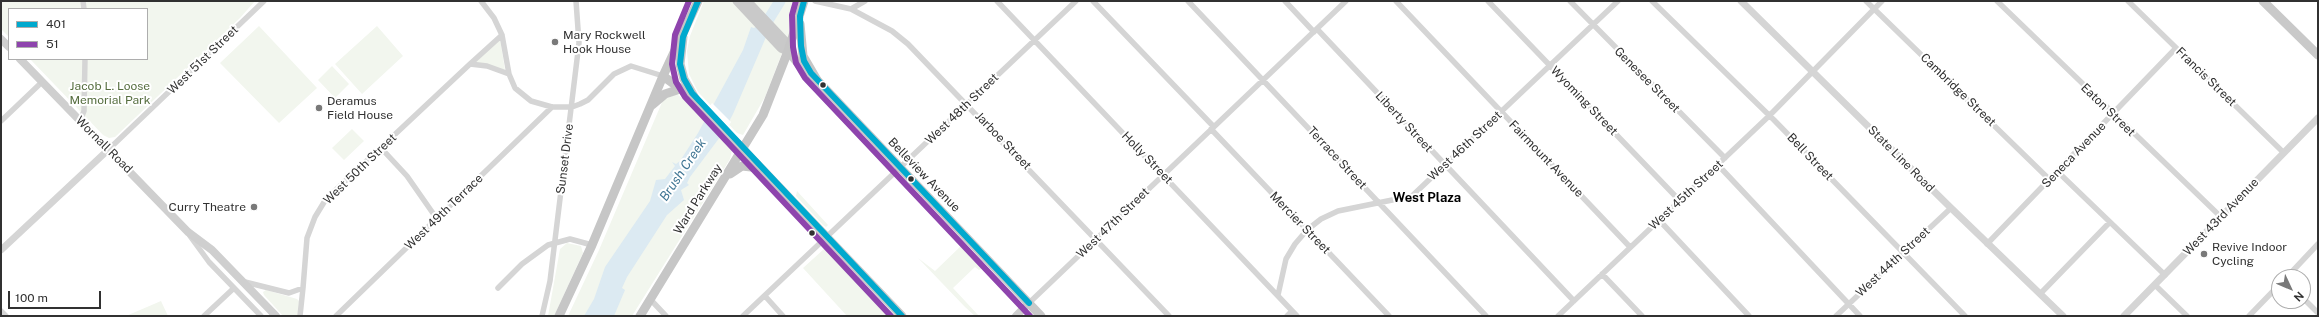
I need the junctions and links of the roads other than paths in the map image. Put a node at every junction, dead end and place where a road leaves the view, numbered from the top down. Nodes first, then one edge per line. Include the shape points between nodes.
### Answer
1 (481, 1) edge
2 (576, 1) edge
3 (698, 1) edge
4 (737, 1) edge
5 (747, 1) edge
6 (804, 1) edge
7 (815, 1) edge
8 (865, 1) edge
9 (997, 1) edge
10 (1076, 1) edge
11 (1093, 1) edge
12 (1188, 1) edge
13 (1285, 1) edge
14 (1346, 1) edge
15 (1396, 1) edge
16 (1488, 1) edge
17 (1570, 1) edge
18 (1618, 1) edge
19 (1652, 1) edge
20 (1741, 1) edge
21 (1866, 1) edge
22 (1882, 1) edge
23 (1997, 1) edge
24 (2128, 1) edge
25 (2263, 1) edge
26 (262, 2) edge
27 (851, 9) junction
28 (1874, 9) junction
29 (754, 13) junction
30 (800, 16) junction
31 (1593, 24) junction
32 (1316, 30) junction
33 (502, 35) junction
34 (683, 37) junction
35 (1, 39) edge
36 (1034, 40) junction
37 (8, 47) edge
38 (2176, 48) junction
39 (788, 51) junction
40 (2318, 55) edge
41 (21, 60) edge
42 (85, 60) edge
43 (470, 64) junction
44 (1550, 65) junction
45 (1813, 72) junction
46 (509, 74) junction
47 (663, 76) junction
48 (817, 80) junction
49 (1263, 80) junction
50 (42, 82) junction
51 (680, 89) junction
52 (696, 100) junction
53 (967, 104) junction
54 (552, 107) junction
55 (572, 107) junction
56 (649, 108) junction
57 (1501, 112) junction
58 (2113, 114) junction
59 (1769, 116) junction
60 (2318, 118) edge
61 (1, 121) edge
62 (80, 121) junction
63 (1212, 128) junction
64 (381, 148) junction
65 (109, 149) junction
66 (743, 150) junction
67 (2284, 153) junction
68 (1725, 158) junction
69 (1445, 165) junction
70 (1718, 165) junction
71 (900, 167) junction
72 (760, 168) junction
73 (2058, 172) junction
74 (1164, 174) junction
75 (726, 177) junction
76 (2050, 180) junction
77 (1680, 201) junction
78 (1379, 203) junction
79 (1951, 208) junction
80 (2220, 217) junction
81 (437, 219) junction
82 (1659, 220) junction
83 (2110, 222) junction
84 (1307, 230) junction
85 (188, 232) junction
86 (826, 237) junction
87 (1097, 239) junction
88 (554, 242) junction
89 (1987, 244) junction
90 (2318, 244) edge
91 (592, 245) junction
92 (1630, 247) junction
93 (1, 250) edge
94 (1903, 253) junction
95 (2295, 269) edge
96 (1602, 274) junction
97 (2165, 274) junction
98 (244, 282) junction
99 (2155, 285) junction
100 (234, 288) junction
101 (303, 288) junction
102 (498, 288) dead end
103 (2271, 293) edge
104 (2040, 294) junction
105 (1278, 295) junction
106 (765, 296) junction
107 (650, 299) junction
108 (1574, 301) junction
109 (1029, 303) junction
110 (1849, 304) junction
111 (1, 311) edge
112 (1295, 314) edge
113 (6, 316) edge
114 (204, 316) edge
115 (261, 316) edge
116 (276, 316) edge
117 (300, 316) edge
118 (336, 316) edge
119 (542, 316) edge
120 (559, 316) edge
121 (640, 316) edge
122 (666, 316) edge
123 (743, 316) edge
124 (783, 316) edge
125 (902, 316) edge
126 (1016, 316) edge
127 (1041, 316) edge
128 (1169, 316) edge
129 (1288, 316) edge
130 (1388, 316) edge
131 (1486, 316) edge
132 (1558, 316) edge
133 (1642, 316) edge
134 (1749, 316) edge
135 (1836, 316) edge
136 (1860, 316) edge
137 (1965, 316) edge
138 (2063, 316) edge
139 (2124, 316) edge
140 (2187, 316) edge
141 (2249, 316) edge

1 - 33 street via 494,18
2 - 55 street, Sunset Drive via 579,43
3 - 34 highway
4 - 29 main road
5 - 29 main road
6 - 30 highway, Ward Parkway
7 - 27 street, Jarboe Street
8 - 27 street
9 - 36 street, Holly Street
10 - 36 street, West 48th Street
11 - 63 street, Mercier Street
12 - 49 street, Terrace Street
13 - 32 street, Liberty Street
14 - 32 street, West 47th Street
15 - 57 street, Fairmount Avenue
16 - 44 street, Wyoming Street
17 - 31 street, Genesee Street
18 - 31 street, West 46th Street
19 - 59 street, Bell Street
20 - 45 street, State Line Road
21 - 28 street, Cambridge Street
22 - 28 street, West 45th Street
23 - 58 street, Eaton Street
24 - 38 street, Francis Street
25 - 40 main road
26 - 65 street, West 51st Street
27 - 53 street, Jarboe Street via 892,31 930,65
28 - 45 street, West 45th Street
28 - 76 street, Cambridge Street
29 - 39 main road, Belleview Avenue via 773,33 785,41
30 - 39 highway, Ward Parkway
30 - 48 highway via 803,56
31 - 44 street, West 46th Street
31 - 68 street, Genesee Street
32 - 49 street, West 47th Street
32 - 69 street, Liberty Street
33 - 43 street, West 50th Street
33 - 46 street
34 - 47 highway
34 - 52 main road via 680,64 684,79
35 - 37 main road
36 - 53 street, West 48th Street
36 - 74 street, Holly Street
38 - 58 street, Seneca Avenue
38 - 67 street, Francis Street
39 - 48 main road, Belleview Avenue via 803,69
39 - 66 highway, Ward Parkway via 772,94
41 - 50 main road, Wornall Road
42 - 62 street via 84,111
43 - 46 street via 487,66
43 - 64 street, West 50th Street
44 - 57 street, West 46th Street
44 - 77 street, Wyoming Street
45 - 59 street, West 45th Street
45 - 79 street, State Line Road
46 - 54 street via 521,94 531,101
47 - 51 highway
47 - 55 street via 638,67 624,68 614,74 588,100
47 - 56 highway
48 - 71 main road, Belleview Avenue
49 - 63 street, West 47th Street
49 - 78 street, Terrace Street
50 - 61 street
50 - 62 main road, Wornall Road
51 - 52 highway
51 - 56 highway via 665,94
52 - 66 main road
53 - 71 street, West 48th Street
53 - 87 street, Jarboe Street
54 - 55 street
54 - 81 street, West 49th Terrace
55 - 88 street, Sunset Drive
56 - 91 highway
57 - 69 street, West 46th Street
57 - 92 street, Fairmount Avenue
58 - 73 street, Seneca Avenue
58 - 80 street, Eaton Street
59 - 68 street, West 45th Street
59 - 94 street, Bell Street
60 - 67 street, West 43rd Avenue
62 - 65 main road, Wornall Road
63 - 74 street, West 47th Street
63 - 84 street, Mercier Street
64 - 81 street via 407,176
64 - 101 street, West 50th Street via 326,199 315,217 305,247
65 - 85 main road, Wornall Road
65 - 93 street, West 51st Street
66 - 72 main road
66 - 75 highway, Ward Parkway
67 - 80 street, West 43rd Avenue
68 - 70 street, West 45th Street
69 - 78 street, West 46th Street via 1412,196
69 - 108 street, Liberty Street
70 - 77 street, West 45th Street
70 - 110 street
71 - 86 street, West 48th Street
71 - 109 main road, Belleview Avenue
72 - 75 highway via 742,166
72 - 86 main road
73 - 76 street, Seneca Avenue
73 - 83 street
74 - 87 street, West 47th Street
74 - 105 street, Holly Street
75 - 107 highway, Ward Parkway
76 - 89 street, Seneca Avenue
77 - 82 street, West 45th Street
78 - 84 street, West 46th Street via 1338,211 1321,219
78 - 131 street, Terrace Street
79 - 89 street, State Line Road
79 - 94 street, West 44th Street
80 - 97 street, West 43rd Avenue
81 - 118 street, West 49th Terrace
82 - 92 street, West 45th Street
82 - 134 street
83 - 97 street
83 - 104 street
84 - 105 street, West 46th Street via 1286,259
84 - 130 street, Mercier Street
85 - 98 main road, Wornall Road via 212,250
85 - 100 street, Wornall Road via 209,262
86 - 106 street, West 48th Street
86 - 125 main road
87 - 109 street, West 47th Street
87 - 128 street, Jarboe Street
88 - 91 street via 570,239
88 - 102 street via 540,249
88 - 119 street, Sunset Drive
89 - 104 street, State Line Road
90 - 95 street
91 - 120 highway
92 - 96 street, West 45th Street
94 - 110 street, West 44th Street
94 - 137 street, Bell Street
96 - 108 street, West 45th Street
96 - 133 street
97 - 99 street, West 43rd Avenue
98 - 101 street via 289,294
98 - 116 main road, Wornall Road
99 - 139 street, West 43rd Avenue
99 - 140 street
100 - 114 street
100 - 115 street, Wornall Road
101 - 117 street, West 50th Street
103 - 141 street
104 - 138 street, State Line Road
105 - 112 street, Holly Street
106 - 123 street, West 48th Street
106 - 124 street
107 - 121 highway, Ward Parkway
107 - 122 street
108 - 132 street, West 45th Street
109 - 126 main road, West 47th Street
109 - 127 main road, Belleview Avenue
110 - 135 street, West 44th Street
110 - 136 street
111 - 113 street
112 - 129 street

